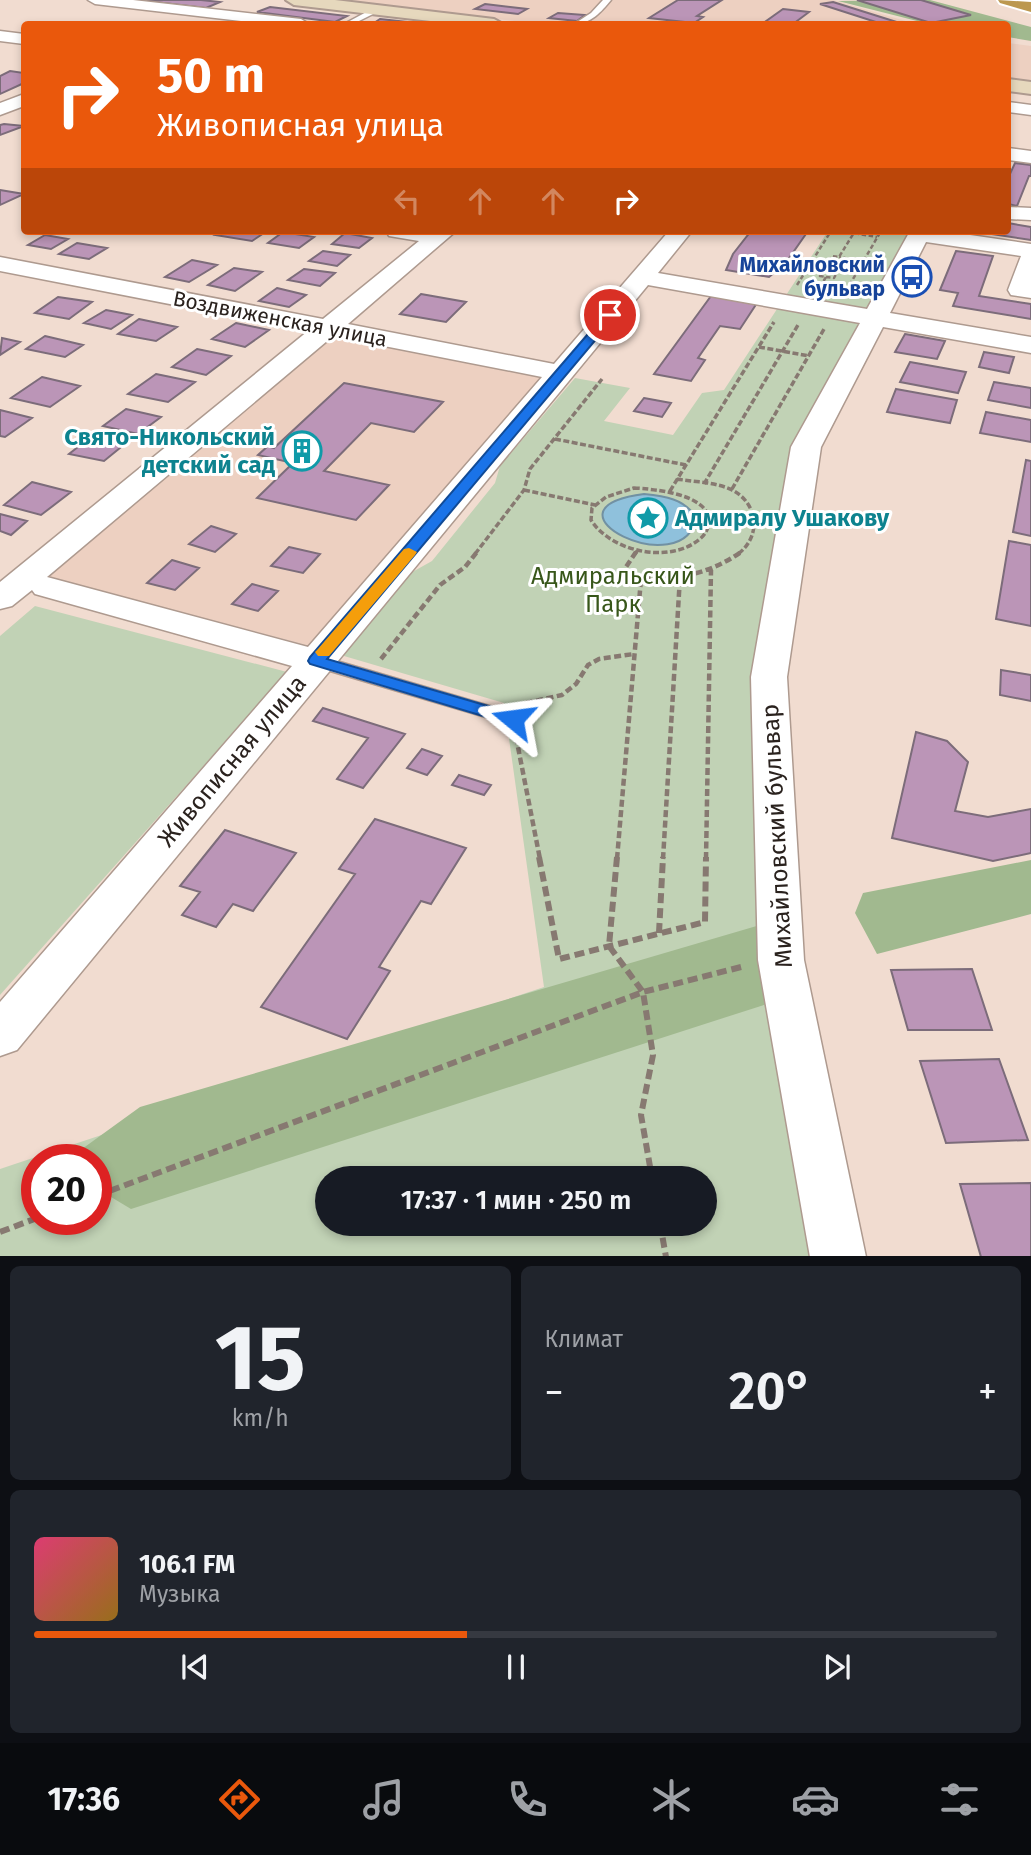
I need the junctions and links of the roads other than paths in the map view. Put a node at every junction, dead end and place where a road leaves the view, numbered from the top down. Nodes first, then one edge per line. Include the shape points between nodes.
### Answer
1 (94, 0) edge
2 (251, 0) edge
3 (294, 0) edge
4 (607, 0) edge
5 (1006, 0) edge
6 (117, 1) edge
7 (1031, 7) edge
8 (377, 10) junction
9 (218, 15) junction
10 (203, 21) edge
11 (273, 21) edge
12 (354, 21) edge
13 (463, 21) edge
14 (583, 21) edge
15 (0, 36) edge
16 (21, 40) edge
17 (1011, 85) edge
18 (1031, 88) edge
19 (21, 100) edge
20 (1011, 107) edge
21 (0, 110) edge
22 (1031, 110) edge
23 (1011, 154) edge
24 (1031, 157) edge
25 (1011, 213) edge
26 (1031, 214) edge
27 (440, 235) edge
28 (678, 235) edge
29 (919, 235) edge
30 (932, 235) edge
31 (1031, 251) edge
32 (1031, 258) edge
33 (0, 264) edge
34 (642, 277) junction
35 (1031, 291) edge
36 (875, 316) junction
37 (330, 328) junction
38 (1031, 345) edge
39 (560, 373) junction
40 (47, 587) dead end
41 (0, 599) edge
42 (316, 661) junction
43 (513, 719) road end
44 (0, 1036) edge
45 (838, 1256) edge

1 - 6 street
2 - 9 street
3 - 8 main road
4 - 14 lane
5 - 7 highway
6 - 9 street
8 - 12 lane
8 - 13 main road
9 - 10 street
9 - 11 street
15 - 16 street
17 - 18 main road
19 - 21 street
20 - 22 street
23 - 24 street
25 - 26 street
27 - 37 street
28 - 34 street, Живописная улица
29 - 36 street, Михайловский бульвар
30 - 31 street
32 - 35 street via 1020,289
33 - 37 street, Воздвиженская улица
34 - 36 street
34 - 39 street, Живописная улица
36 - 38 street
36 - 45 street, Михайловский бульвар via 806,447 769,677 781,960
37 - 39 street, Воздвиженская улица
37 - 41 street
39 - 42 street, Живописная улица
40 - 42 street
42 - 43 lane
42 - 44 street, Живописная улица

